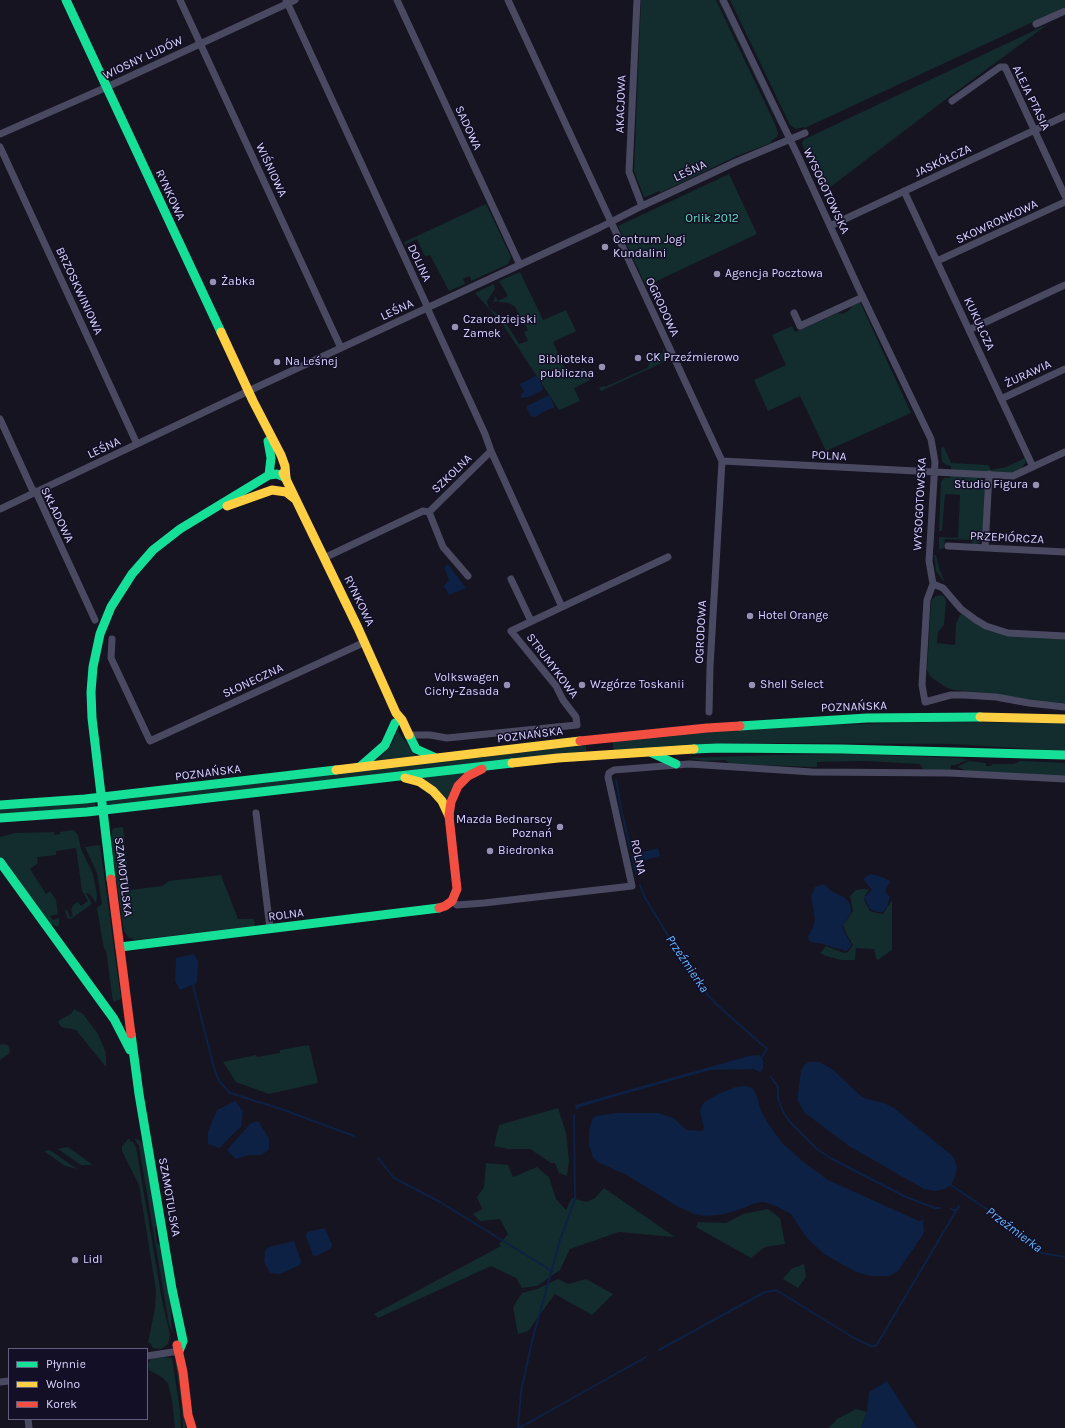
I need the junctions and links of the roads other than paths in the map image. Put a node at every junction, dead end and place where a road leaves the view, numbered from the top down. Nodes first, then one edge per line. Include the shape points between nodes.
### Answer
1 (66, 0) edge
2 (180, 0) edge
3 (295, 0) edge
4 (397, 0) edge
5 (508, 0) edge
6 (637, 0) edge
7 (723, 0) edge
8 (286, 2) edge
9 (1065, 11) edge
10 (1036, 24) dead end
11 (200, 44) junction
12 (107, 87) junction
13 (952, 101) dead end
14 (1065, 116) edge
15 (1034, 131) junction
16 (804, 133) dead end
17 (0, 134) edge
18 (789, 139) junction
19 (0, 147) edge
20 (904, 191) junction
21 (1065, 196) edge
22 (1065, 202) edge
23 (642, 206) junction
24 (610, 222) junction
25 (830, 226) junction
26 (937, 261) junction
27 (520, 265) junction
28 (1065, 285) edge
29 (863, 297) junction
30 (428, 308) junction
31 (794, 313) dead end
32 (969, 330) junction
33 (341, 348) junction
34 (1065, 368) edge
35 (248, 391) junction
36 (1001, 399) junction
37 (253, 401) junction
38 (0, 419) edge
39 (268, 441) junction
40 (137, 444) junction
41 (491, 451) junction
42 (1065, 452) edge
43 (722, 462) junction
44 (1033, 467) junction
45 (934, 472) junction
46 (989, 474) junction
47 (269, 475) junction
48 (286, 478) junction
49 (266, 491) junction
50 (36, 492) junction
51 (296, 500) junction
52 (0, 509) edge
53 (209, 512) junction
54 (429, 512) junction
55 (948, 546) dead end
56 (985, 548) junction
57 (1065, 552) edge
58 (668, 557) dead end
59 (324, 558) junction
60 (468, 576) dead end
61 (511, 579) dead end
62 (933, 584) junction
63 (562, 607) junction
64 (95, 620) dead end
65 (531, 621) junction
66 (1065, 636) edge
67 (112, 639) dead end
68 (365, 642) junction
69 (1065, 707) edge
70 (709, 712) dead end
71 (396, 713) junction
72 (1065, 719) edge
73 (395, 723) junction
74 (577, 725) joint
75 (409, 735) junction
76 (641, 752) junction
77 (1065, 754) edge
78 (436, 758) junction
79 (676, 764) junction
80 (496, 765) junction
81 (361, 767) junction
82 (384, 778) junction
83 (1065, 779) edge
84 (0, 805) edge
85 (256, 813) dead end
86 (449, 816) junction
87 (0, 818) edge
88 (0, 862) edge
89 (452, 901) junction
90 (270, 929) junction
91 (120, 947) junction
92 (136, 1068) junction
93 (179, 1351) junction
94 (148, 1356) edge
95 (188, 1415) junction
96 (188, 1428) edge
97 (192, 1428) edge

1 - 12 street, RYNKOWA
2 - 11 street, WIŚNIOWA
3 - 8 street, WIOSNY LUDÓW
4 - 27 street, SADOWA
5 - 24 street, OGRODOWA
6 - 23 street, AKACJOWA via 629,172
7 - 18 street, WYSOGOTOWSKA
8 - 11 street, WIOSNY LUDÓW
8 - 30 street, DOLINA
9 - 10 street
11 - 12 street, WIOSNY LUDÓW
11 - 33 street, WIŚNIOWA
12 - 17 street, WIOSNY LUDÓW
12 - 35 street, RYNKOWA
13 - 15 street, ALEJA PTASIA via 1003,66
14 - 15 street, JASKÓŁCZA
15 - 20 street, JASKÓŁCZA
15 - 21 street, ALEJA PTASIA
16 - 18 street, LEŚNA
18 - 23 street, LEŚNA
18 - 25 street, WYSOGOTOWSKA
19 - 40 street, BRZOSKWINIOWA
20 - 25 street, JASKÓŁCZA
20 - 26 street, KUKUŁCZA
22 - 26 street, SKOWRONKOWA
23 - 24 street, LEŚNA
24 - 27 street, LEŚNA
24 - 43 street, OGRODOWA
25 - 29 street, WYSOGOTOWSKA
26 - 32 street, KUKUŁCZA
27 - 30 street, LEŚNA
28 - 32 street
29 - 31 street via 800,326
29 - 45 street, WYSOGOTOWSKA via 928,432 933,445
30 - 33 street, LEŚNA
30 - 41 street, DOLINA
32 - 36 street, KUKUŁCZA
33 - 35 street, LEŚNA
34 - 36 street, ŻURAWIA
35 - 37 street, RYNKOWA
35 - 40 street, LEŚNA
36 - 44 street, KUKUŁCZA
37 - 39 street, RYNKOWA
37 - 48 street, RYNKOWA via 284,460
38 - 50 street, SKŁADOWA via 32,489
39 - 47 street via 272,461
39 - 48 street, RYNKOWA
40 - 50 street, LEŚNA
41 - 54 street, SZKOLNA
41 - 63 street, DOLINA
42 - 44 street, POLNA
43 - 45 street, POLNA
43 - 70 street, OGRODOWA
44 - 46 street, POLNA via 1013,476
45 - 46 street, POLNA
45 - 62 street, WYSOGOTOWSKA via 929,561
46 - 56 street
47 - 48 street via 277,474
47 - 53 street, SZAMOTULSKA
48 - 49 street, SZAMOTULSKA
48 - 51 street, RYNKOWA
49 - 51 street, SZAMOTULSKA via 281,490
49 - 53 street, SZAMOTULSKA
50 - 52 street, LEŚNA
50 - 64 street, SKŁADOWA
51 - 59 street, RYNKOWA
53 - 91 street, SZAMOTULSKA via 173,533 149,554 132,574 106,618 97,645 91,683 92,713
54 - 59 street via 423,511
54 - 60 street via 443,547
55 - 56 street, PRZEPIÓRCZA
56 - 57 street, PRZEPIÓRCZA
58 - 63 street
59 - 68 street, RYNKOWA
61 - 65 street
62 - 66 street via 943,588 961,608 986,626 1008,633
62 - 69 street, WYSOGOTOWSKA via 927,600 922,685 925,702 951,695 965,695
63 - 65 street
65 - 74 street, STRUMYKOWA via 511,631 556,686 576,717
67 - 68 street, SŁONECZNA via 111,658 150,741
68 - 71 street, RYNKOWA
71 - 73 street
71 - 75 street, RYNKOWA
72 - 78 street, POZNAŃSKA via 926,717 766,724 646,733
73 - 75 street via 403,733
73 - 81 street via 385,745
74 - 75 street, POZNAŃSKA via 454,738
75 - 78 street via 418,750
76 - 77 street via 718,748
76 - 79 street via 658,755
76 - 80 street
78 - 81 street, POZNAŃSKA
79 - 83 street via 812,772 943,773
79 - 89 street, ROLNA via 617,769 609,773 608,779 632,886 477,904 457,905
80 - 82 street
80 - 86 street via 478,770 463,780 452,798
81 - 84 street, POZNAŃSKA via 85,799
82 - 86 street via 409,778 426,785 440,798
82 - 87 street via 107,810
85 - 90 street
86 - 89 street via 457,889
88 - 92 street via 114,1019 128,1043
89 - 90 street, ROLNA via 441,908
90 - 91 street, ROLNA
91 - 92 street, SZAMOTULSKA
92 - 93 street, SZAMOTULSKA via 182,1341
93 - 94 street
93 - 95 street, SZAMOTULSKA
95 - 96 street, SZAMOTULSKA
95 - 97 street, SZAMOTULSKA

